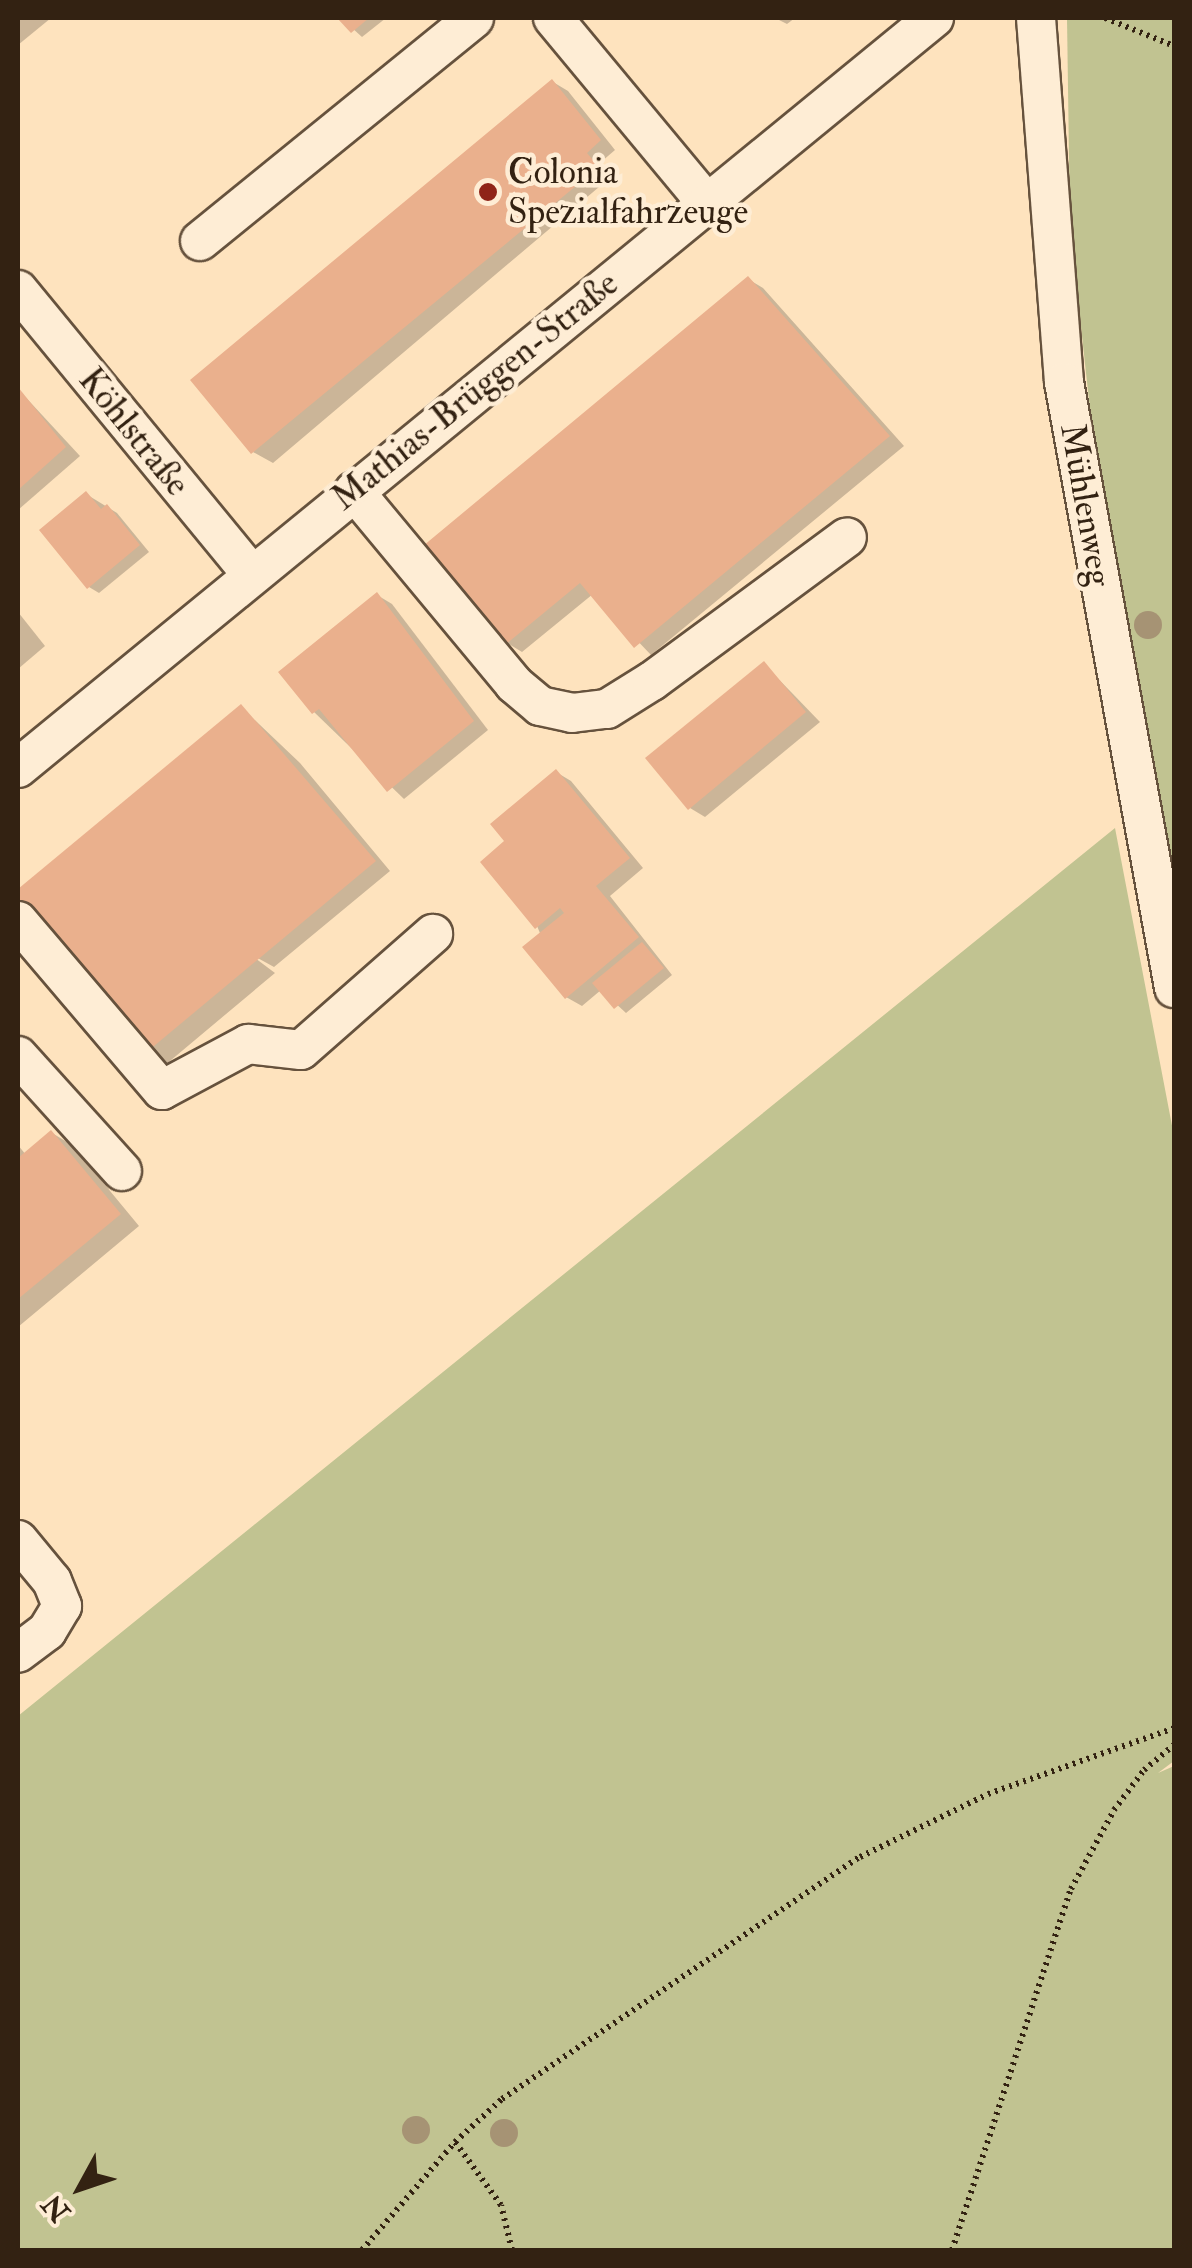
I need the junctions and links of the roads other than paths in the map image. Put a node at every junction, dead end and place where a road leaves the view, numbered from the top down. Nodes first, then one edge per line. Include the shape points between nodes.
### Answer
1 (474, 18) edge
2 (553, 18) edge
3 (934, 18) edge
4 (1036, 18) edge
5 (706, 202) junction
6 (200, 242) dead end
7 (18, 290) edge
8 (354, 491) junction
9 (847, 537) dead end
10 (251, 574) junction
11 (18, 768) edge
12 (18, 921) edge
13 (433, 934) dead end
14 (1174, 988) edge
15 (18, 1056) edge
16 (122, 1171) dead end
17 (18, 1540) edge
18 (18, 1652) edge

1 - 6 street
2 - 5 street
3 - 5 street, Mathias-Brüggen-Straße
4 - 14 street, Mühlenweg via 1064,382
5 - 8 street, Mathias-Brüggen-Straße
7 - 10 street, Köhlstraße
8 - 9 street via 514,684 540,706 572,713 608,708 652,681
8 - 10 street, Mathias-Brüggen-Straße
10 - 11 street, Mathias-Brüggen-Straße
12 - 13 street via 162,1090 248,1044 301,1050
15 - 16 street
17 - 18 street via 62,1606 47,1631

